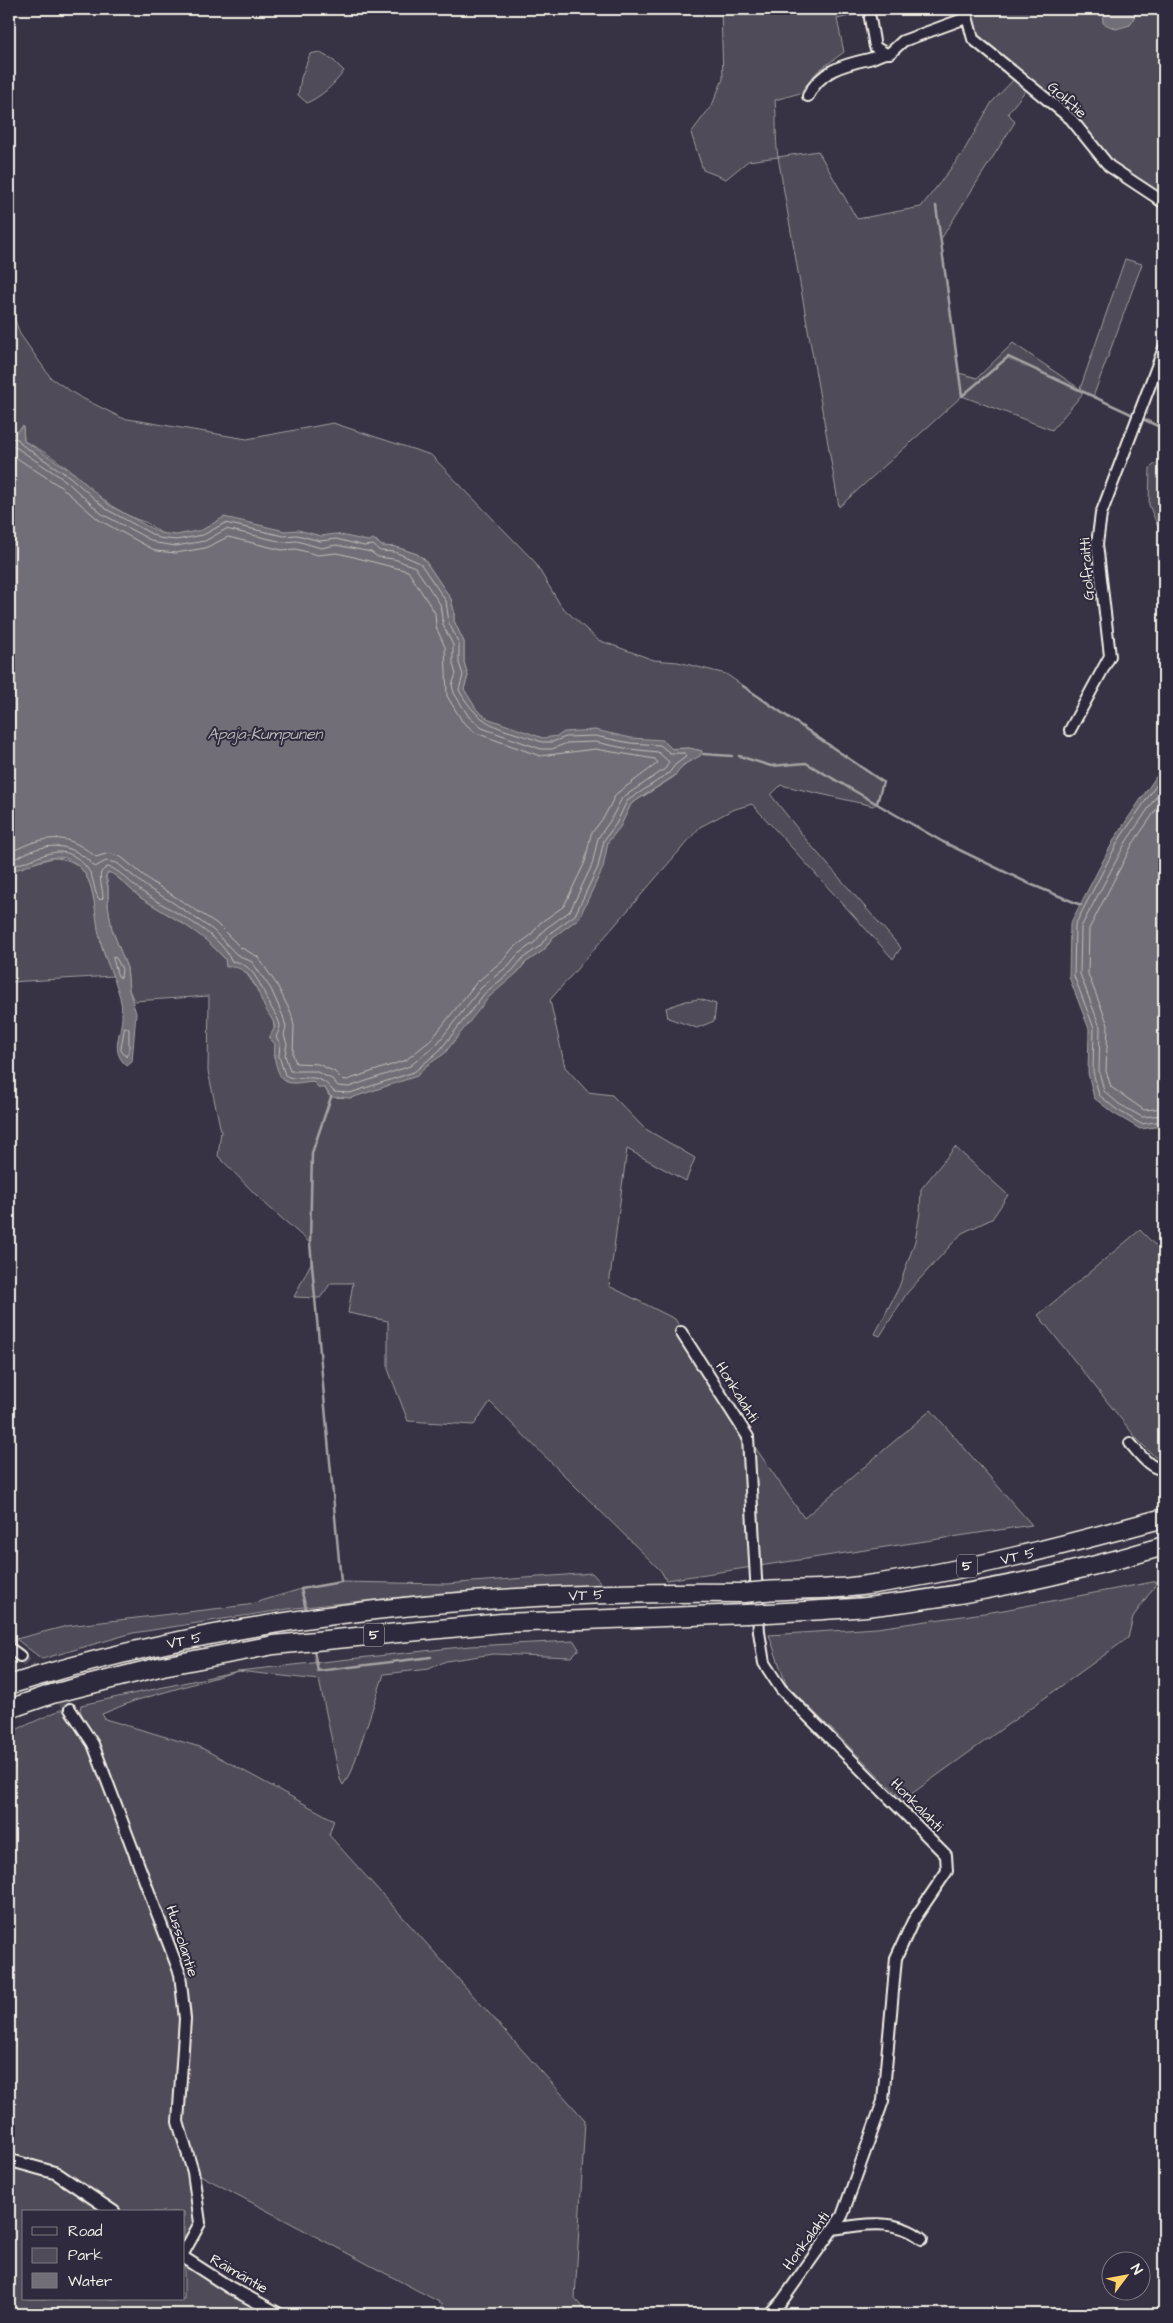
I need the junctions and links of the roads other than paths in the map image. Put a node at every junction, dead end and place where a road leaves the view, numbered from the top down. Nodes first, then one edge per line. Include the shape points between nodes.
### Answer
1 (965, 13) edge
2 (870, 18) dead end
3 (883, 52) junction
4 (808, 96) dead end
5 (1162, 200) edge
6 (1164, 348) edge
7 (1070, 730) dead end
8 (681, 1332) dead end
9 (1130, 1443) dead end
10 (1164, 1469) edge
11 (1164, 1518) edge
12 (1164, 1546) edge
13 (9, 1648) edge
14 (20, 1656) tunnel mouth
15 (9, 1685) edge
16 (9, 1709) edge
17 (70, 1709) tunnel mouth
18 (9, 2160) edge
19 (111, 2210) edge
20 (833, 2229) junction
21 (922, 2239) dead end
22 (185, 2250) edge
23 (185, 2259) edge
24 (279, 2314) edge
25 (769, 2314) edge

1 - 3 street via 903,42 890,53
1 - 5 street, Golftie via 973,39 1070,119 1109,166
2 - 3 street via 875,46
3 - 4 street via 872,59 852,62 826,73
6 - 7 street, Golfraitti via 1101,514 1097,544 1110,656
8 - 20 street, Honkalahti via 748,1437 755,1577 764,1663 781,1689 946,1855 946,1871 913,1921 896,1958 883,2102 842,2216
9 - 10 street via 1144,1459
11 - 15 highway, VT 5 / 5, bridge via 1075,1542 859,1586 501,1598 295,1621 149,1648
12 - 16 highway, VT 5 / 5, bridge via 1101,1565 958,1594 865,1607 502,1623 274,1645 163,1666 52,1694
13 - 14 street
17 - 22 street, Hussolantie via 93,1744 180,1974 185,2018 178,2122 193,2172 200,2223
18 - 19 street via 56,2173
20 - 21 street via 861,2224 892,2224
20 - 25 street, Honkalahti via 782,2301
23 - 24 street, Räimäntie

